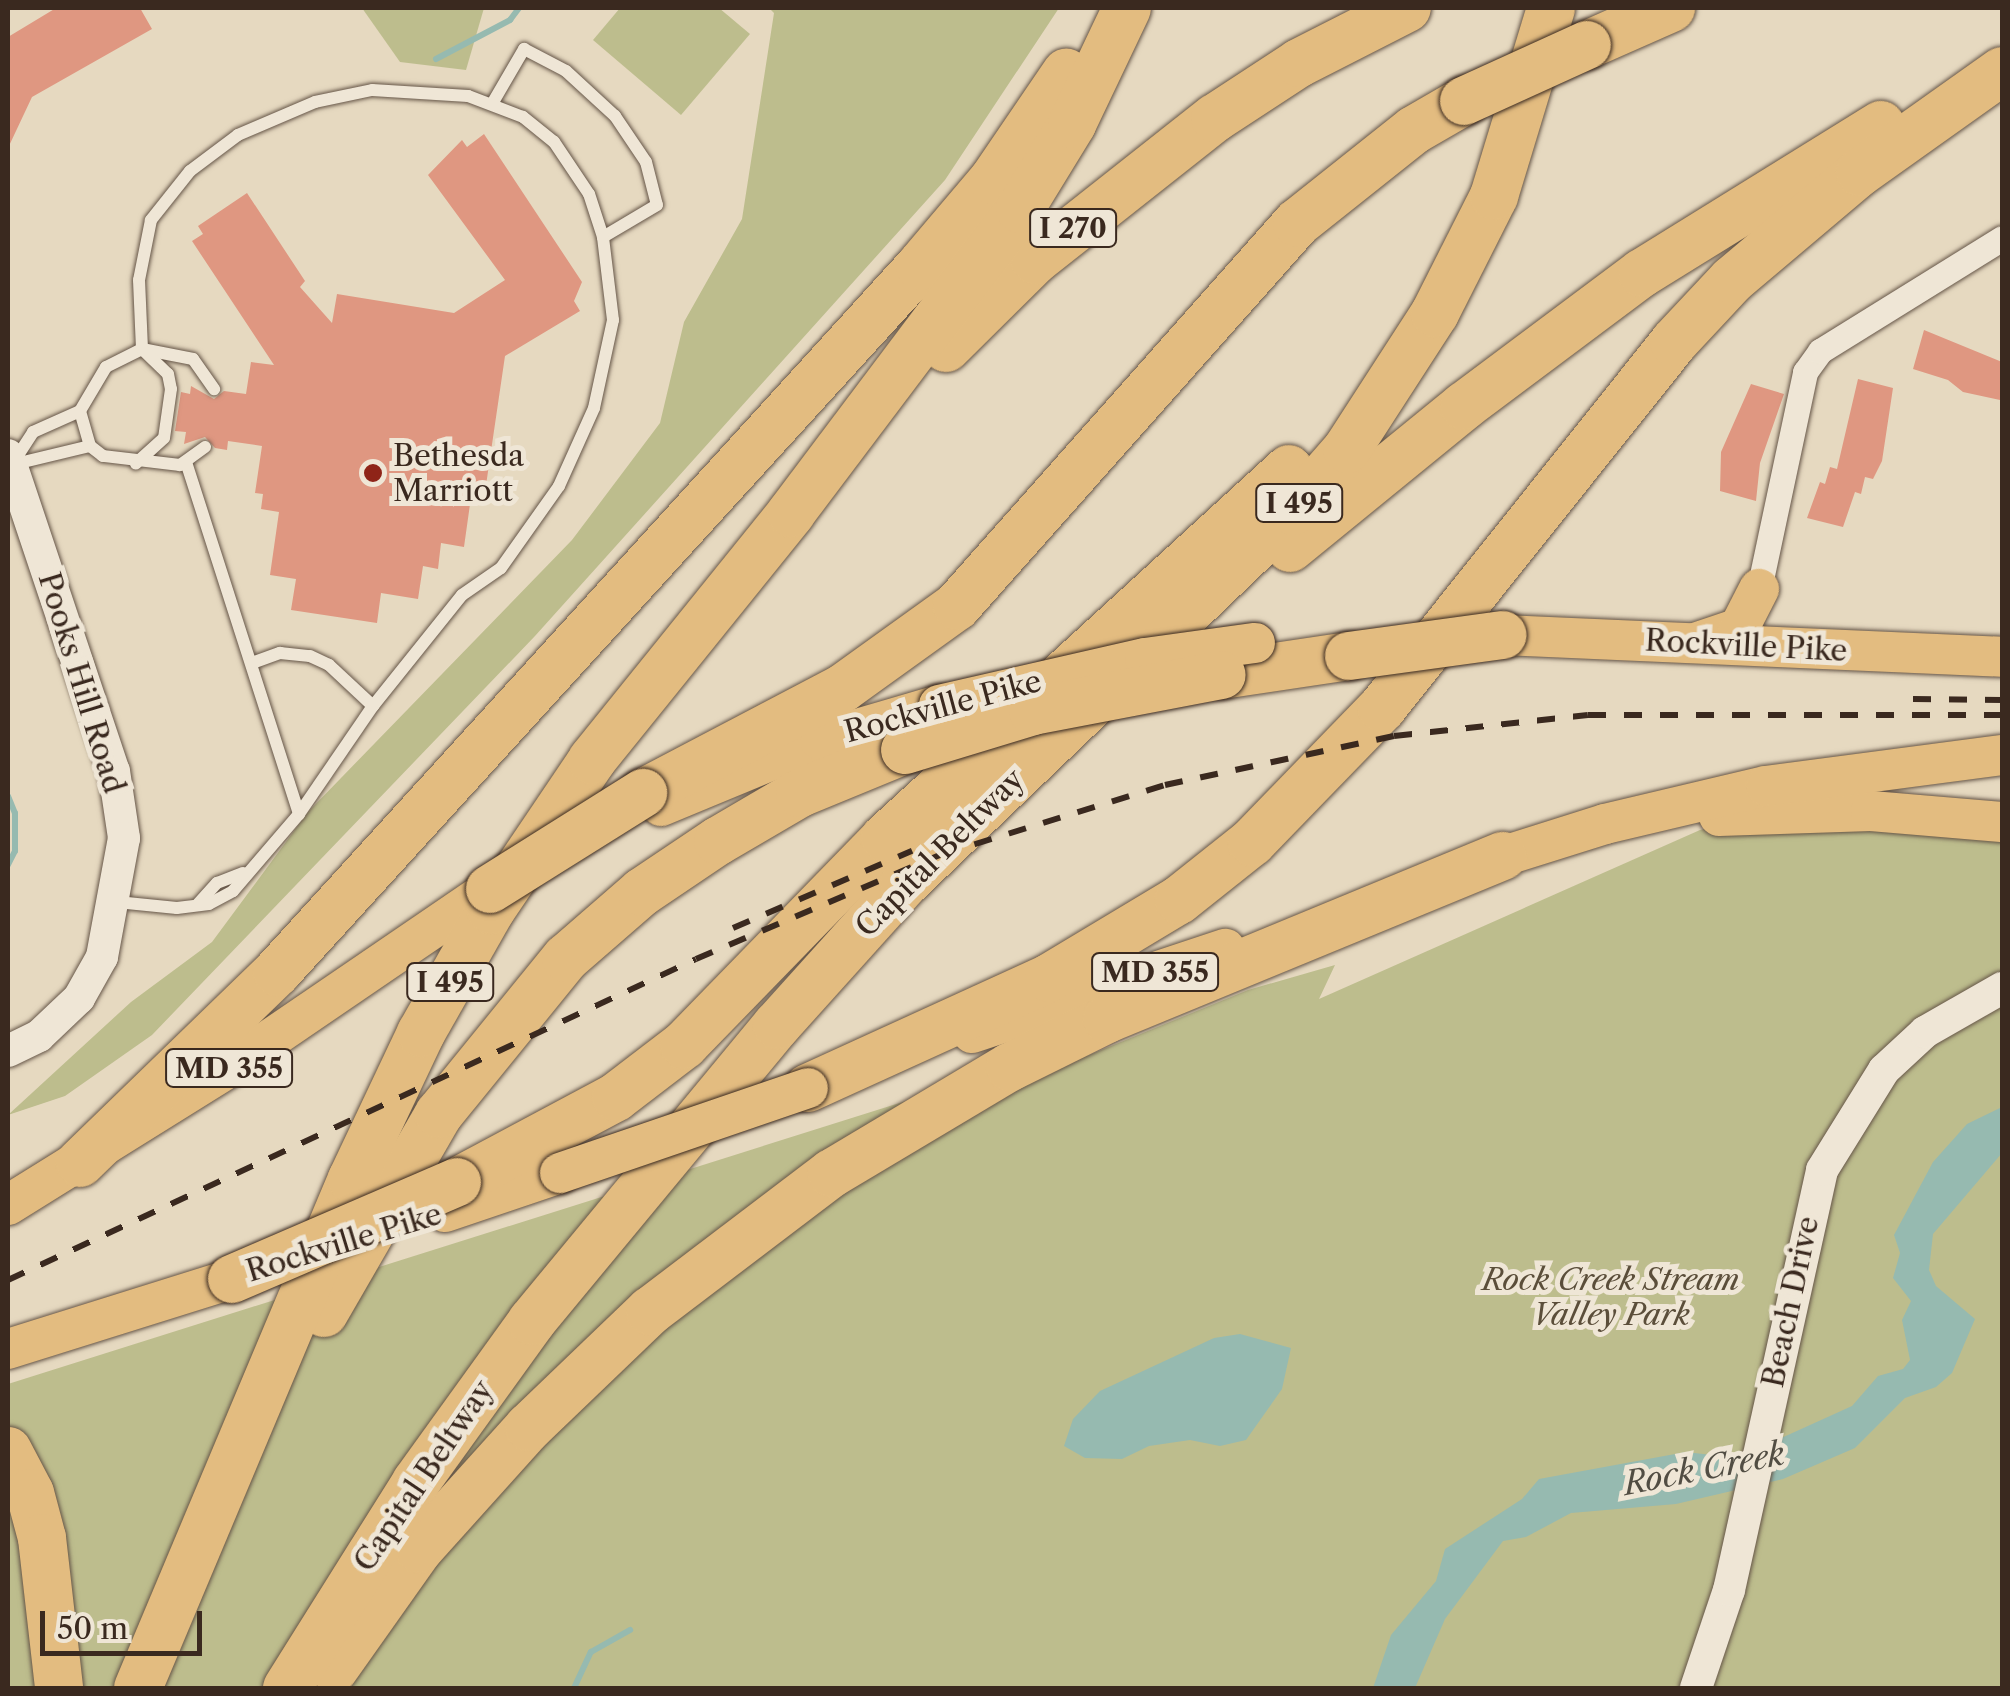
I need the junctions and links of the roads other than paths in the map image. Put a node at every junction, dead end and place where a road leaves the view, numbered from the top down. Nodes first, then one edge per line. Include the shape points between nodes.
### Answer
1 (1099, 8) edge
2 (1127, 8) edge
3 (1407, 8) edge
4 (1551, 8) edge
5 (1671, 8) edge
6 (2002, 55) edge
7 (2002, 70) edge
8 (492, 104) junction
9 (1494, 196) junction
10 (603, 237) junction
11 (2002, 238) edge
12 (142, 348) junction
13 (214, 389) dead end
14 (80, 410) junction
15 (90, 446) junction
16 (205, 447) dead end
17 (9, 462) edge
18 (136, 462) junction
19 (186, 462) junction
20 (791, 513) junction
21 (1760, 589) junction
22 (1503, 635) joint
23 (1689, 644) junction
24 (1824, 650) junction
25 (2002, 656) edge
26 (1238, 659) junction
27 (252, 663) junction
28 (373, 706) junction
29 (2002, 755) edge
30 (1036, 756) junction
31 (633, 808) junction
32 (300, 814) junction
33 (2002, 822) edge
34 (1605, 824) junction
35 (1502, 856) junction
36 (490, 889) joint
37 (117, 902) junction
38 (2002, 988) edge
39 (8, 1052) edge
40 (808, 1088) junction
41 (80, 1164) junction
42 (451, 1197) junction
43 (8, 1204) edge
44 (232, 1279) joint
45 (8, 1349) edge
46 (8, 1451) edge
47 (213, 1512) junction
48 (58, 1688) edge
49 (138, 1688) edge
50 (287, 1688) edge
51 (322, 1688) edge
52 (1696, 1688) edge

1 - 41 highway via 1053,97 920,266 277,972
2 - 20 highway, I 495 via 1072,124 1020,210
3 - 20 highway, I 270 via 1299,64 1119,190 962,332
4 - 9 highway, Capital Beltway / I 495
5 - 31 highway, bridge via 1414,130 1297,222 957,606 843,688
6 - 30 highway via 1802,170 1642,273 1464,406
7 - 40 highway via 1798,220 1732,280 1674,342 1382,708 1252,842 1179,900 1050,978
8 - 10 lane via 554,142 588,194
8 - 10 lane via 524,50 566,71 615,116 646,162 657,206
8 - 12 lane via 424,90 372,90 315,102 238,135 190,171 152,220 139,280
9 - 30 highway, Capital Beltway / I 495 via 1435,313 1346,449 1292,510
9 - 42 highway via 1427,302 1322,436 885,838 742,992 616,1097
10 - 28 lane via 612,320 594,408 559,486 501,568 462,595
11 - 21 street via 1820,351 1805,372
12 - 13 lane via 193,359
12 - 14 lane via 106,366
12 - 18 lane via 168,374 172,389 164,438
14 - 15 lane
14 - 17 lane via 33,432
15 - 17 lane
15 - 18 lane via 103,456
16 - 19 lane
17 - 37 street, Pooks Hill Road via 114,771 124,838
18 - 19 lane
19 - 27 lane
20 - 47 highway, I 495 via 592,760 491,910 421,1033 360,1163
21 - 23 main road via 1739,628
21 - 24 main road via 1776,628
22 - 23 main road, Rockville Pike
22 - 26 highway, bridge
23 - 24 main road, Rockville Pike
24 - 25 main road, Rockville Pike
26 - 31 main road, Rockville Pike, bridge via 1146,658 939,706 820,740
26 - 47 highway, bridge via 905,750 800,793 642,892 566,958 440,1114
27 - 28 lane via 280,654 310,656
27 - 32 lane
28 - 32 lane
29 - 34 main road, Rockville Pike / MD 355 via 1766,786
30 - 50 highway, Capital Beltway / I 495 via 904,884 789,1010 544,1306 416,1482
31 - 36 highway, bridge
32 - 37 lane via 243,873 217,883 197,905
33 - 34 main road via 1871,810
34 - 35 main road, Rockville Pike / MD 355
35 - 40 main road, Rockville Pike / MD 355
35 - 51 highway via 1107,1019 917,1119 818,1183 650,1312 529,1427 420,1549
36 - 41 main road, MD 355
37 - 39 street, Pooks Hill Road via 102,957 79,998 39,1036
38 - 52 street, Beach Drive via 1925,1032 1884,1070 1849,1116 1822,1170 1742,1536
40 - 42 main road, Rockville Pike / MD 355, bridge via 560,1173
41 - 43 main road, MD 355
42 - 44 highway, bridge
44 - 45 main road, Rockville Pike
46 - 48 highway via 42,1538
47 - 49 highway, I 495

